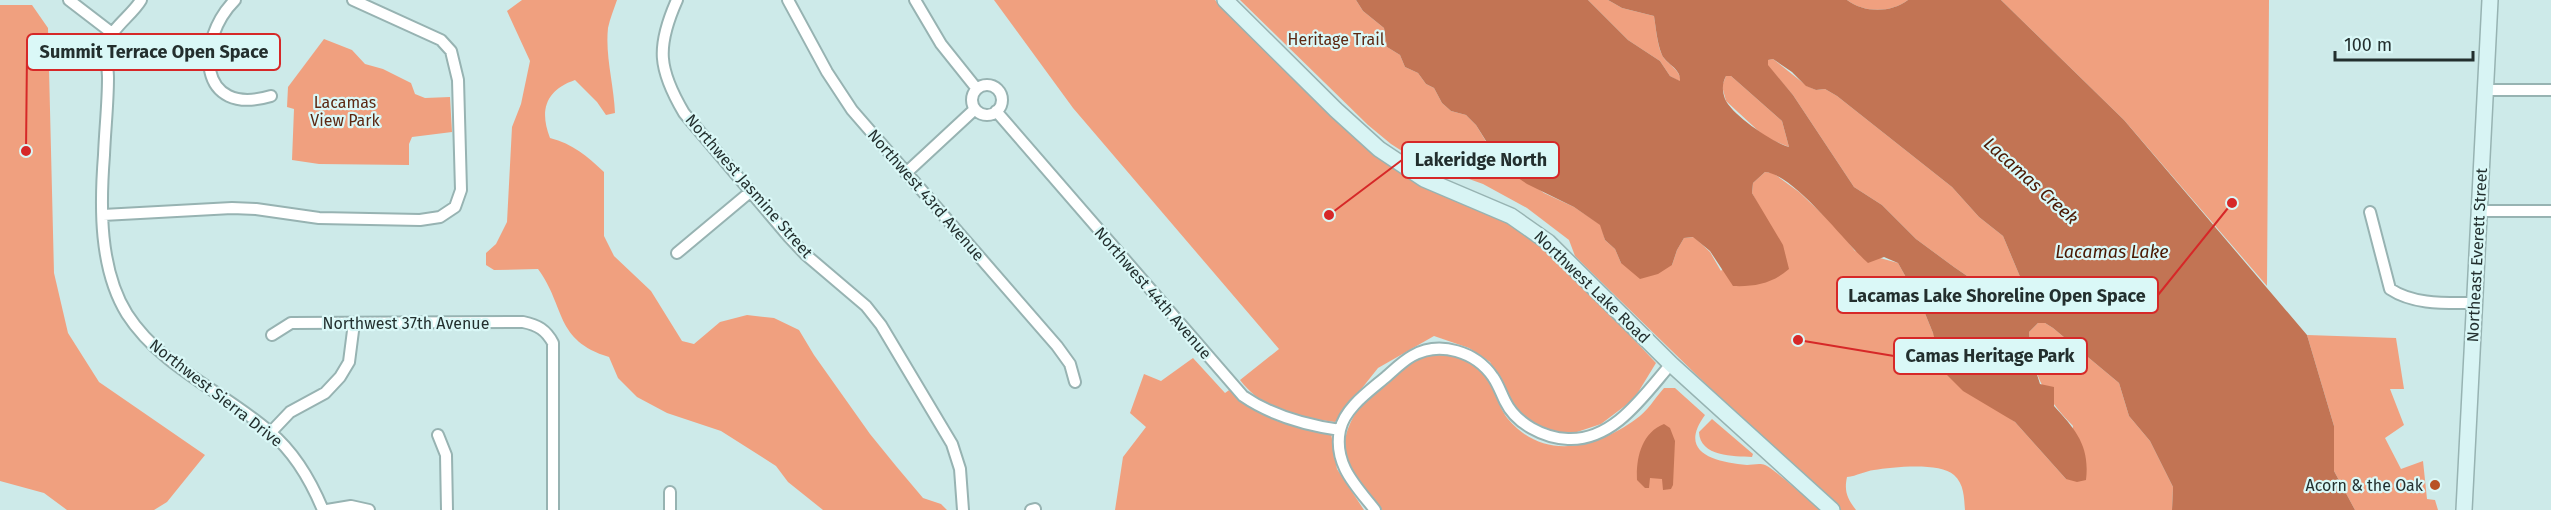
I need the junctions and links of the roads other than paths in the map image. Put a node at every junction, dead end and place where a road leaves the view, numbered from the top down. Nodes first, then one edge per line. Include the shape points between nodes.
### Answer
1 (69, 0) edge
2 (141, 0) edge
3 (235, 0) edge
4 (353, 0) edge
5 (677, 0) edge
6 (788, 0) edge
7 (915, 0) edge
8 (1225, 0) edge
9 (2490, 0) edge
10 (112, 33) junction
11 (977, 89) junction
12 (2486, 90) junction
13 (2551, 90) edge
14 (271, 96) dead end
15 (975, 109) junction
16 (996, 111) junction
17 (906, 173) junction
18 (750, 192) junction
19 (2479, 210) junction
20 (2551, 211) edge
21 (2370, 212) dead end
22 (103, 215) junction
23 (677, 254) dead end
24 (2474, 303) junction
25 (354, 323) junction
26 (272, 335) dead end
27 (1671, 364) junction
28 (1075, 382) dead end
29 (1340, 430) junction
30 (271, 432) junction
31 (438, 435) dead end
32 (670, 492) dead end
33 (325, 510) edge
34 (369, 510) edge
35 (447, 510) edge
36 (553, 510) edge
37 (670, 510) edge
38 (963, 510) edge
39 (1375, 510) edge
40 (1832, 510) edge
41 (2464, 510) edge

1 - 10 street
2 - 10 street
3 - 14 street via 208,50 214,83 240,101
4 - 22 street via 441,40 451,51 458,80 461,190 454,207 440,217 420,220 319,218 256,208
5 - 18 street, Northwest Jasmine Street via 664,39 668,84 684,113
6 - 17 street, Northwest 43rd Avenue via 843,97
7 - 11 street, Northwest 44th Avenue via 940,44
8 - 27 main road, Northwest Lake Road via 1379,149 1424,179 1529,226
9 - 12 main road, Northeast Everett Street
10 - 22 street, Northwest Sierra Drive via 106,55
11 - 15 street via 972,97
11 - 16 street, Northwest 44th Avenue via 989,86 999,92 1001,102
12 - 13 street
12 - 19 main road, Northeast Everett Street
15 - 16 street via 984,114
15 - 17 street
16 - 29 street, Northwest 44th Avenue via 1243,396 1281,417
17 - 28 street, Northwest 43rd Avenue via 1058,346 1070,364
18 - 23 street
18 - 38 street, Northwest Jasmine Street via 806,255 866,306 881,325 952,444 960,469
19 - 20 street
19 - 24 main road, Northeast Everett Street
21 - 24 street via 2390,289 2401,297 2416,300
22 - 30 street, Northwest Sierra Drive via 111,279 128,314 170,359
24 - 41 main road, Northeast Everett Street
25 - 26 street, Northwest 37th Avenue via 291,323
25 - 30 street via 349,362 340,377 325,393 290,412
25 - 36 street, Northwest 37th Avenue via 523,322 542,329 553,343 554,355
27 - 29 street via 1616,424 1596,435 1569,439 1548,436 1520,421 1509,409 1493,376 1474,358 1451,349 1428,350 1413,355 1368,392 1348,414
27 - 40 main road, Northwest Lake Road
29 - 39 street via 1344,469
30 - 33 street, Northwest Sierra Drive via 304,472
31 - 35 street via 446,455
32 - 37 street
33 - 34 street via 351,506

